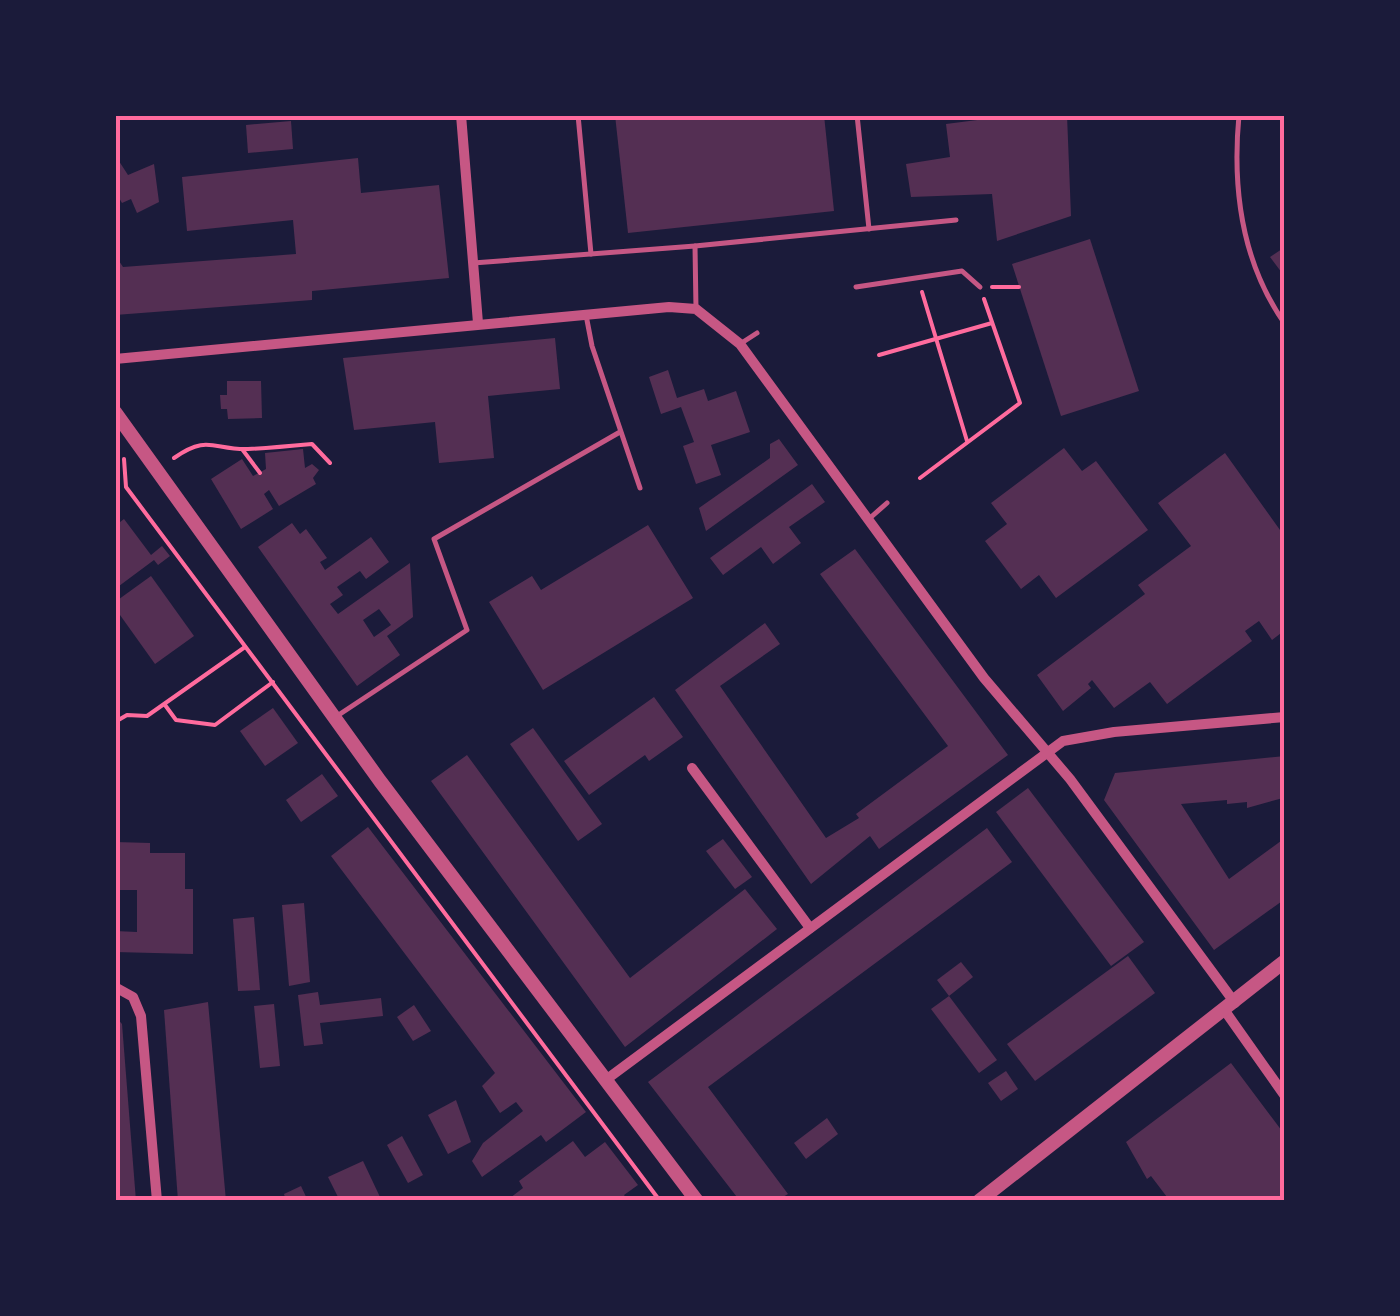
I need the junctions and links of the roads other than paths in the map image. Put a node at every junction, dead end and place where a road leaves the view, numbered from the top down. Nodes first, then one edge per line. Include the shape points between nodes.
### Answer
1 (462, 115) edge
2 (578, 115) edge
3 (858, 115) edge
4 (1238, 115) edge
5 (956, 220) dead end
6 (869, 229) junction
7 (696, 246) junction
8 (590, 254) junction
9 (473, 262) junction
10 (856, 287) dead end
11 (980, 287) road end
12 (696, 309) junction
13 (586, 315) junction
14 (478, 324) junction
15 (1285, 324) edge
16 (757, 332) dead end
17 (740, 344) junction
18 (115, 359) edge
19 (119, 418) edge
20 (620, 432) junction
21 (640, 488) dead end
22 (887, 504) dead end
23 (870, 518) junction
24 (334, 717) junction
25 (1285, 717) edge
26 (1046, 755) junction
27 (692, 768) dead end
28 (810, 928) junction
29 (1285, 961) edge
30 (115, 988) edge
31 (1230, 1007) junction
32 (608, 1079) junction
33 (1285, 1096) edge
34 (156, 1201) edge
35 (697, 1201) edge
36 (979, 1201) edge

1 - 9 street
2 - 8 lane
3 - 6 lane
4 - 15 lane via 1246,242 1260,284
5 - 6 lane
6 - 7 lane
7 - 8 lane
7 - 12 lane
8 - 9 lane
9 - 14 street
10 - 11 lane via 962,270
12 - 13 street
12 - 17 street
13 - 14 street
13 - 20 lane
14 - 18 street
16 - 17 lane
17 - 23 street
19 - 24 street
20 - 21 lane
20 - 24 lane via 434,539 467,630
22 - 23 lane
23 - 26 street
24 - 32 street
25 - 26 street via 1082,736
26 - 28 street
26 - 31 street via 1070,778
27 - 28 street
28 - 32 street
29 - 31 street
30 - 34 street via 133,997 142,1016
31 - 33 street
31 - 36 street
32 - 35 street

